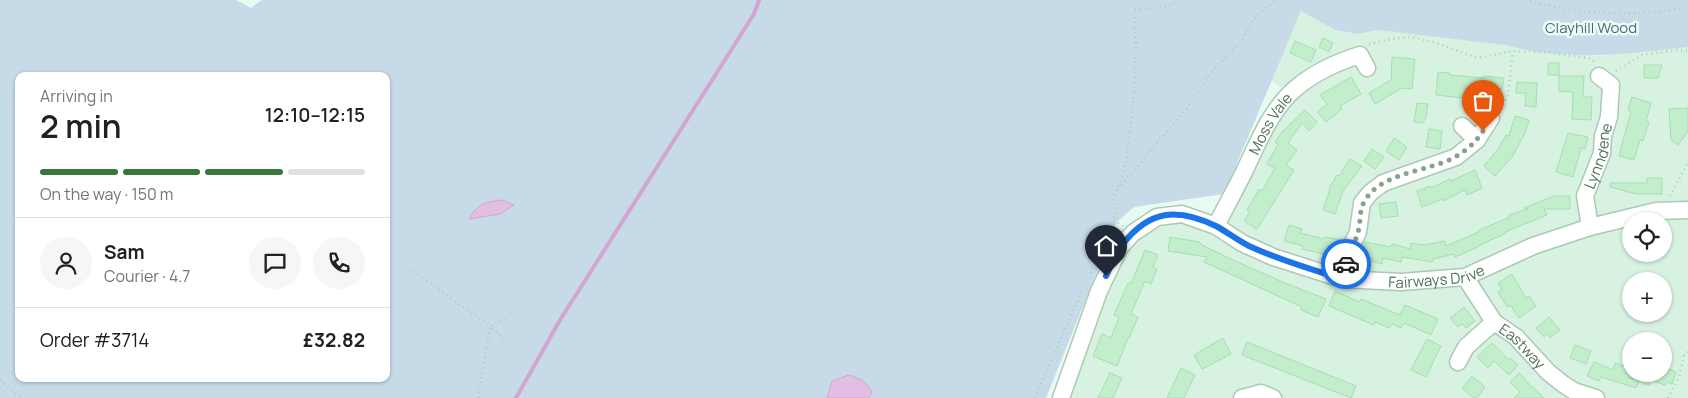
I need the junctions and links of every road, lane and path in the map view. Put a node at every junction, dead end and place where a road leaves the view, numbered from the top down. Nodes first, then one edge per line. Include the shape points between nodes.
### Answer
1 (1178, 0) edge
2 (1276, 0) edge
3 (1525, 0) edge
4 (1688, 7) edge
5 (1513, 51) junction
6 (1688, 51) edge
7 (1364, 55) joint
8 (1609, 75) junction
9 (1491, 118) joint
10 (1462, 126) dead end
11 (1477, 140) junction
12 (1688, 162) edge
13 (1117, 190) junction
14 (1688, 210) edge
15 (1662, 211) junction
16 (1216, 226) junction
17 (1590, 227) junction
18 (410, 269) dead end
19 (1090, 273) dead end
20 (1465, 277) junction
21 (1342, 279) junction
22 (1086, 282) dead end
23 (509, 318) dead end
24 (1494, 322) junction
25 (490, 326) junction
26 (504, 339) dead end
27 (1688, 352) edge
28 (1458, 362) dead end
29 (0, 380) edge
30 (24, 398) edge
31 (478, 398) edge
32 (1036, 398) edge
33 (1061, 398) edge
34 (1242, 398) edge
35 (1273, 398) edge
36 (1596, 398) edge
37 (1668, 398) edge

1 - 13 path via 1162,8 1134,9 1134,96 1126,163
2 - 13 path via 1253,19 1242,42 1208,76 1180,116
3 - 4 path via 1554,8 1609,14 1664,12
5 - 7 path via 1477,58 1411,37 1372,44
5 - 8 path via 1589,58
5 - 9 path via 1508,95 1503,106
6 - 8 path via 1642,56
7 - 16 street, Moss Vale via 1341,61 1313,75 1275,111
8 - 17 street, Lynndene via 1609,117 1602,136 1602,153 1585,196
9 - 11 street
10 - 11 street
11 - 21 street via 1456,157 1383,183 1370,192 1362,203 1358,232
12 - 15 path
13 - 19 path via 1113,201 1118,209
14 - 15 street, Fairways Drive
15 - 17 street, Fairways Drive
16 - 21 street, Fairways Drive via 1242,243 1274,257
16 - 33 street, Fairways Drive via 1182,214 1170,214 1157,217 1133,233 1120,247 1099,291
17 - 20 street, Fairways Drive via 1533,246
18 - 25 path
20 - 21 street, Fairways Drive via 1402,282
20 - 24 street, Eastway
22 - 32 path
23 - 25 path
24 - 28 street via 1460,344
24 - 36 street, Eastway via 1516,337 1563,384
25 - 26 path
25 - 31 path
27 - 37 path
29 - 30 path
34 - 35 street via 1261,393

